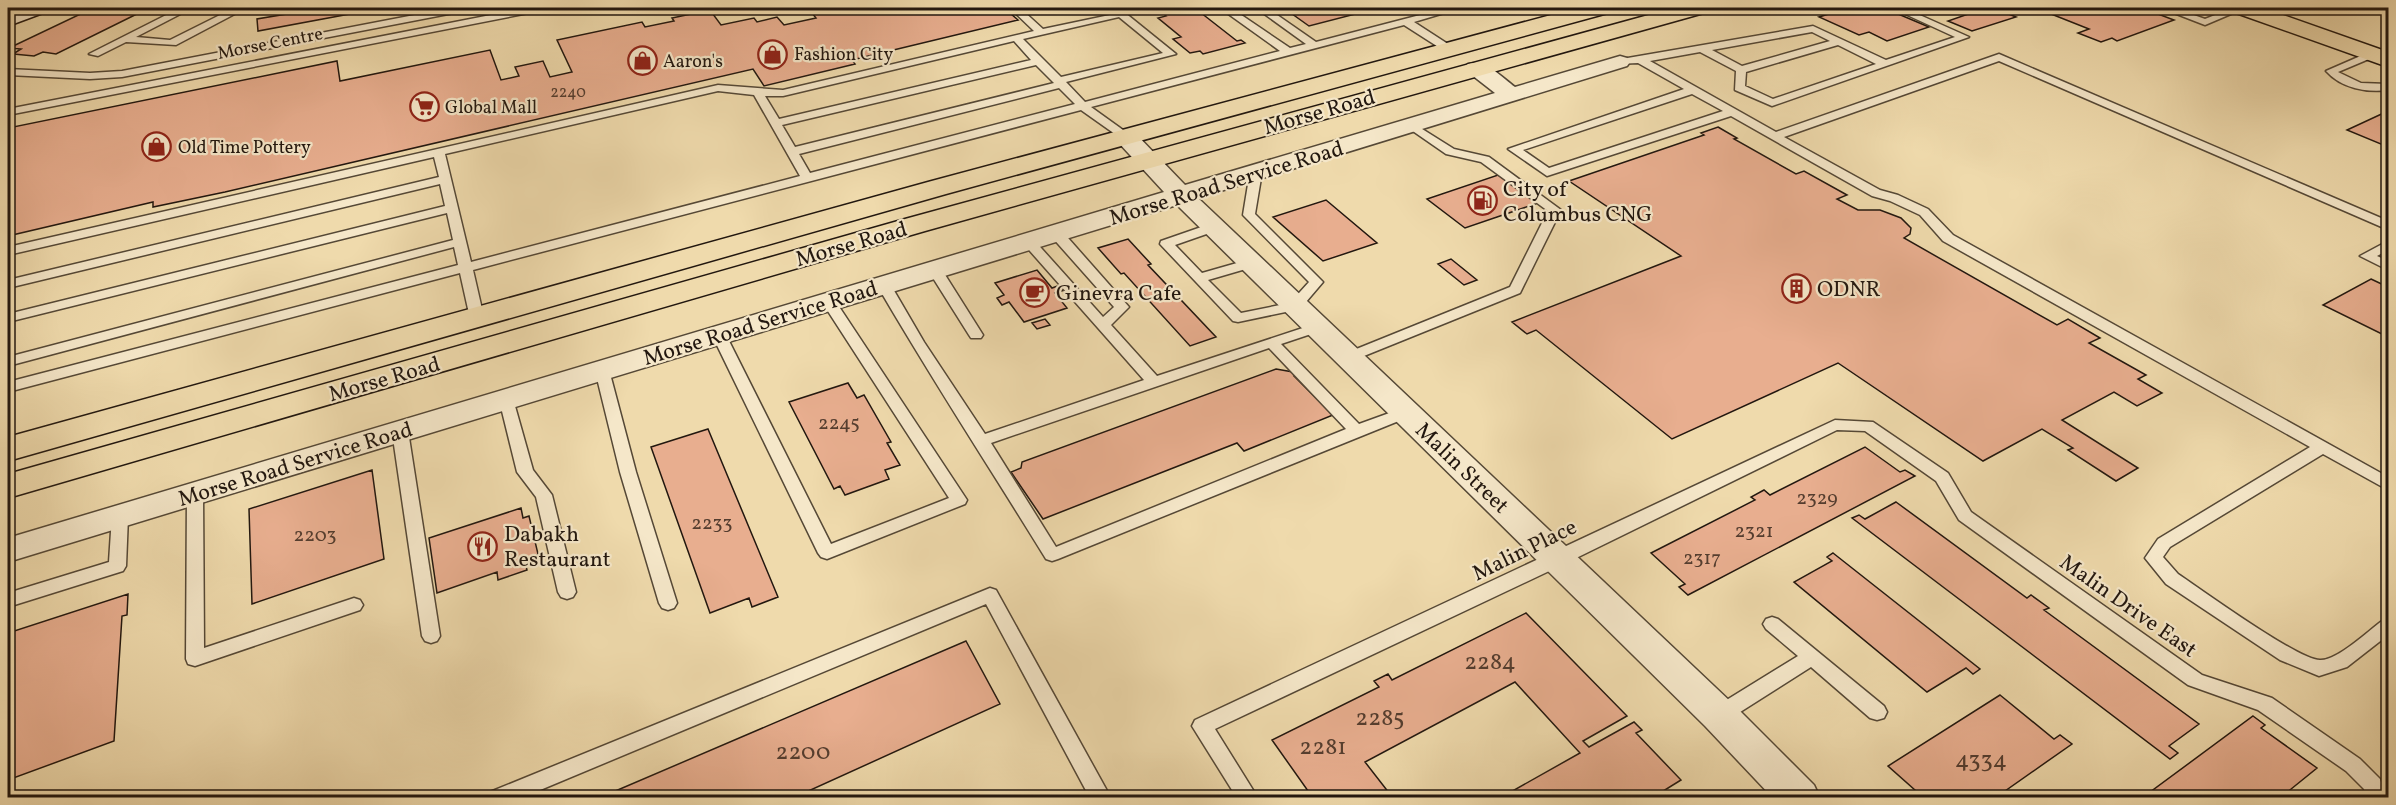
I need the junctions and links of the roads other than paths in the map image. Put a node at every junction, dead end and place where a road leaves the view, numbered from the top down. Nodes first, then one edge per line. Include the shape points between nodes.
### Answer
1 (35, 8) edge
2 (187, 8) edge
3 (241, 8) edge
4 (464, 8) edge
5 (539, 8) edge
6 (1015, 8) edge
7 (1225, 8) edge
8 (1261, 8) edge
9 (1456, 8) edge
10 (1600, 8) edge
11 (1608, 8) edge
12 (1696, 8) edge
13 (1897, 8) edge
14 (2166, 8) edge
15 (2242, 8) edge
16 (415, 12) edge
17 (8, 20) edge
18 (1405, 21) junction
19 (1041, 32) junction
20 (1016, 38) junction
21 (124, 39) junction
22 (1838, 42) junction
23 (1314, 45) junction
24 (1447, 48) junction
25 (1702, 49) junction
26 (1289, 52) junction
27 (94, 54) dead end
28 (2380, 57) edge
29 (1630, 61) junction
30 (1039, 62) junction
31 (1885, 64) junction
32 (1475, 68) junction
33 (1741, 70) junction
34 (8, 72) edge
35 (1059, 83) junction
36 (2388, 87) edge
37 (1693, 90) junction
38 (758, 92) junction
39 (1513, 94) junction
40 (1083, 106) junction
41 (8, 112) edge
42 (1732, 112) junction
43 (1313, 113) junction
44 (776, 123) junction
45 (1411, 125) junction
46 (1126, 136) junction
47 (1775, 136) junction
48 (439, 152) junction
49 (792, 152) junction
50 (1149, 159) junction
51 (1256, 172) junction
52 (807, 178) junction
53 (445, 179) junction
54 (1181, 195) junction
55 (452, 208) junction
56 (2388, 225) edge
57 (1214, 227) junction
58 (1056, 233) junction
59 (460, 242) junction
60 (1028, 242) junction
61 (2388, 245) edge
62 (8, 251) edge
63 (1251, 263) junction
64 (2388, 266) edge
65 (466, 267) junction
66 (935, 270) junction
67 (1200, 278) junction
68 (8, 284) edge
69 (884, 285) junction
70 (260, 294) junction
71 (829, 302) junction
72 (1295, 306) junction
73 (8, 318) edge
74 (477, 318) junction
75 (261, 321) junction
76 (1103, 325) junction
77 (1318, 327) junction
78 (719, 335) junction
79 (976, 335) dead end
80 (1270, 342) junction
81 (1348, 357) junction
82 (8, 361) edge
83 (602, 370) junction
84 (1154, 382) junction
85 (8, 387) edge
86 (506, 399) junction
87 (1406, 412) junction
88 (1868, 426) joint
89 (400, 431) junction
90 (1356, 431) junction
91 (982, 441) junction
92 (2323, 447) junction
93 (8, 449) edge
94 (2388, 484) edge
95 (8, 486) edge
96 (195, 493) junction
97 (120, 516) junction
98 (8, 550) edge
99 (1558, 559) junction
100 (567, 592) dead end
101 (8, 600) edge
102 (668, 603) dead end
103 (354, 605) dead end
104 (1772, 624) dead end
105 (2388, 626) edge
106 (431, 636) dead end
107 (1812, 657) junction
108 (1877, 712) dead end
109 (1719, 715) junction
110 (497, 798) edge
111 (1101, 798) edge
112 (1248, 798) edge
113 (1800, 798) edge
114 (2376, 798) edge

1 - 17 street
2 - 21 lane
3 - 21 lane via 172,43
4 - 16 lane
5 - 41 lane, Morse Centre
6 - 19 lane
7 - 26 lane
8 - 23 lane
9 - 18 lane
10 - 24 main road, Morse Road
11 - 32 main road via 1507,48
12 - 32 main road, Morse Road
13 - 31 lane via 1964,37
14 - 15 lane via 2205,22
15 - 28 main road
16 - 34 lane via 122,74
18 - 23 lane
18 - 24 lane
19 - 20 lane
19 - 35 lane via 1121,14 1171,54
20 - 30 lane
20 - 38 lane via 783,93
21 - 27 lane
22 - 25 lane via 1813,29
22 - 31 lane
22 - 33 lane
23 - 26 lane
24 - 43 main road via 1440,59 1367,86
24 - 46 main road, Morse Road
25 - 29 lane
25 - 33 lane
26 - 40 lane
28 - 36 lane via 2331,71 2356,85
29 - 37 lane
29 - 39 street, Morse Road Service Road
30 - 35 lane
30 - 44 lane
31 - 33 lane via 1772,103 1739,88
32 - 39 street
32 - 43 main road, Morse Road
35 - 40 lane
35 - 49 lane
37 - 42 lane
37 - 42 lane via 1514,149 1547,172
38 - 44 lane
38 - 48 lane via 718,88
39 - 45 street, Morse Road Service Road
40 - 46 lane
40 - 52 lane
42 - 47 lane
43 - 50 main road, Morse Road
44 - 49 lane
45 - 51 street, Morse Road Service Road
45 - 81 lane via 1450,152 1485,159 1555,210 1515,291
46 - 50 street, Malin Street
46 - 74 main road, Morse Road
47 - 56 lane via 1999,57
47 - 92 lane via 1876,194 1924,212 1948,238
48 - 53 lane
48 - 62 lane
49 - 52 lane
50 - 54 street, Malin Street
50 - 95 main road, Morse Road
51 - 54 street, Morse Road Service Road
51 - 72 lane via 1250,215 1316,282
52 - 65 lane
53 - 55 lane
53 - 68 lane
54 - 57 street, Malin Street
54 - 58 street, Morse Road Service Road
55 - 59 lane
55 - 73 lane
57 - 63 street, Malin Street
57 - 67 lane via 1166,244
58 - 60 street, Morse Road Service Road
58 - 76 lane via 1122,307
59 - 65 lane
59 - 70 lane
60 - 66 street, Morse Road Service Road
60 - 76 lane
61 - 64 lane via 2367,256
63 - 67 lane
63 - 72 street, Malin Street
65 - 74 lane
65 - 75 lane
66 - 69 street, Morse Road Service Road
66 - 79 lane
67 - 72 lane via 1238,318
69 - 71 street, Morse Road Service Road
69 - 91 lane
70 - 75 lane
70 - 82 lane
71 - 78 street, Morse Road Service Road
71 - 78 lane via 959,500 827,552
72 - 77 street, Malin Street
74 - 93 main road, Morse Road
75 - 85 lane
76 - 84 lane
77 - 80 lane
77 - 81 street, Malin Street
78 - 83 street, Morse Road Service Road
80 - 84 lane
80 - 90 lane
81 - 87 street, Malin Street
83 - 86 street, Morse Road Service Road
83 - 102 lane
84 - 91 lane
86 - 89 street, Morse Road Service Road
86 - 100 lane via 525,472 544,495
87 - 90 lane
87 - 99 street, Malin Street
88 - 99 lane, Malin Place via 1835,425
88 - 114 lane, Malin Drive East via 1942,477 1965,516 2195,680 2265,704 2353,765 2373,785
89 - 96 street, Morse Road Service Road
89 - 106 lane
90 - 91 lane via 1052,555
92 - 94 lane
92 - 105 lane via 2164,543 2154,558 2172,579 2286,655 2319,668 2340,662
96 - 97 street, Morse Road Service Road
96 - 103 lane via 195,659
97 - 98 street, Morse Road Service Road
97 - 101 lane via 117,566
99 - 109 street, Malin Street
99 - 112 lane, Malin Place via 1202,726
104 - 107 lane
107 - 108 lane
107 - 109 lane
109 - 113 street, Malin Street
110 - 111 lane via 990,595

